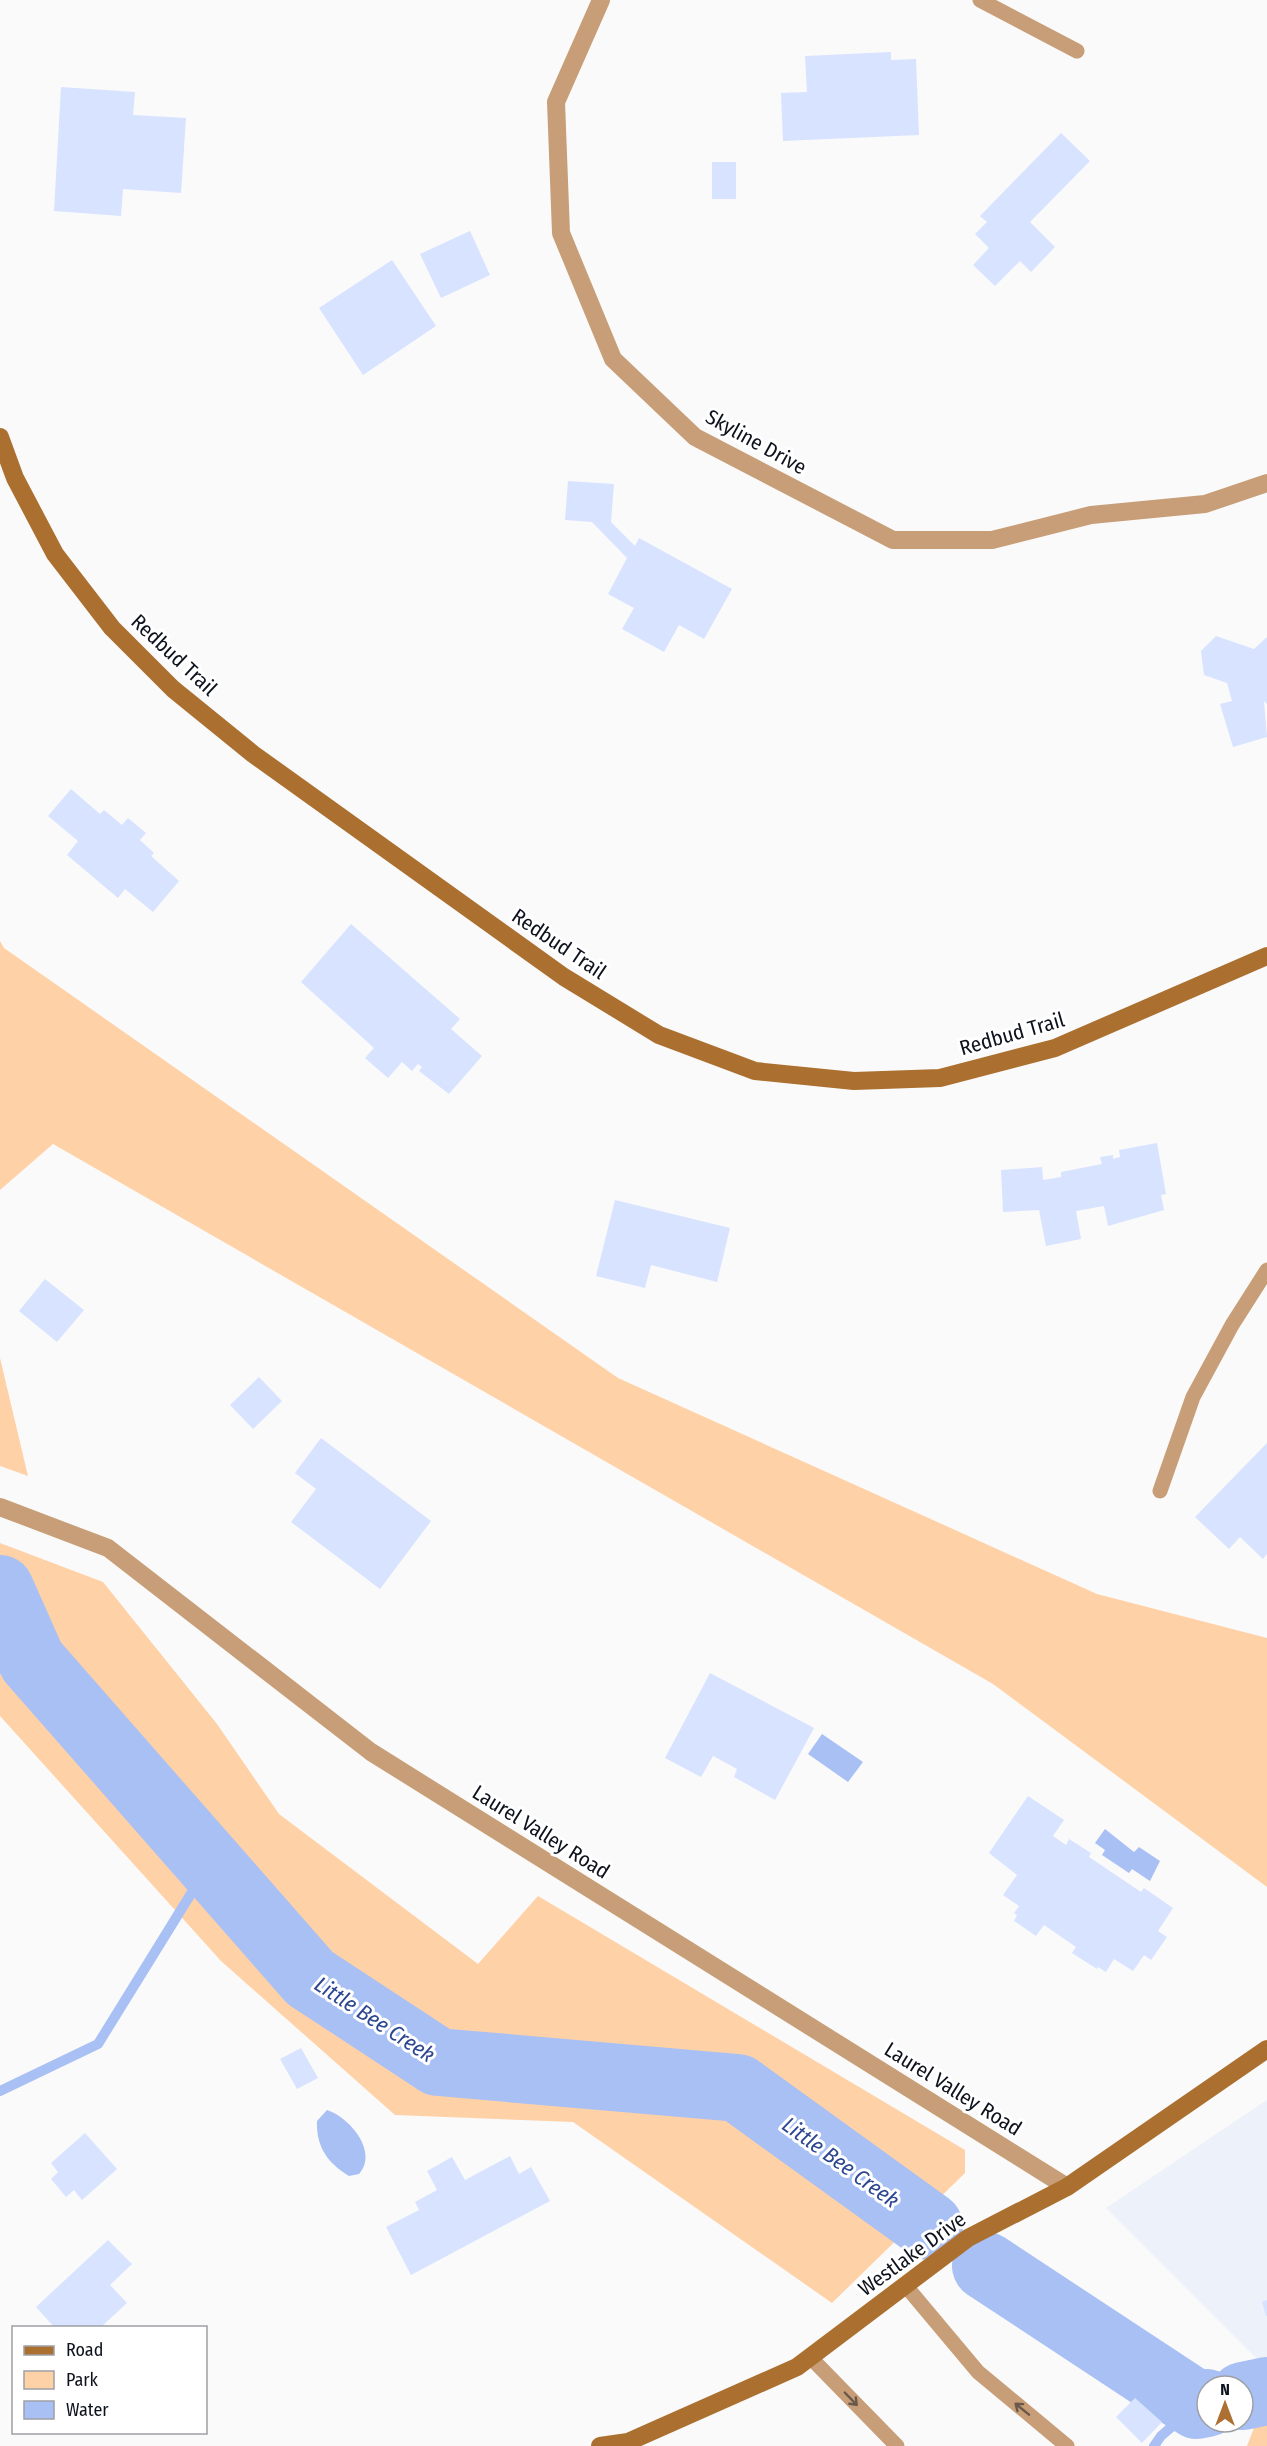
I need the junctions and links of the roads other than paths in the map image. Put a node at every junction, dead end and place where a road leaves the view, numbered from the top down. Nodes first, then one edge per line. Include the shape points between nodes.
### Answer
1 (601, 0) edge
2 (980, 0) edge
3 (1077, 51) dead end
4 (0, 436) edge
5 (1267, 483) edge
6 (1267, 956) edge
7 (1267, 1270) edge
8 (1160, 1491) dead end
9 (0, 1507) edge
10 (1267, 2049) edge
11 (1067, 2187) junction
12 (905, 2285) junction
13 (810, 2357) junction
14 (600, 2446) edge
15 (897, 2446) edge
16 (1067, 2446) edge

1 - 5 street, Skyline Drive via 556,102 561,233 613,359 695,437 893,540 992,540 1091,515 1205,504
2 - 3 lane
4 - 6 street, Redbud Trail via 15,478 56,554 112,628 173,689 253,754 564,977 659,1035 755,1071 854,1081 940,1078 1055,1048
7 - 8 lane via 1193,1397
9 - 11 street, Laurel Valley Road via 108,1548 371,1752
10 - 11 street, Westlake Drive
11 - 12 street, Westlake Drive via 968,2238
12 - 13 street, Westlake Drive
16 -> 12 lane via 978,2372
13 - 14 street, Westlake Drive via 797,2367 628,2442
13 -> 15 lane

